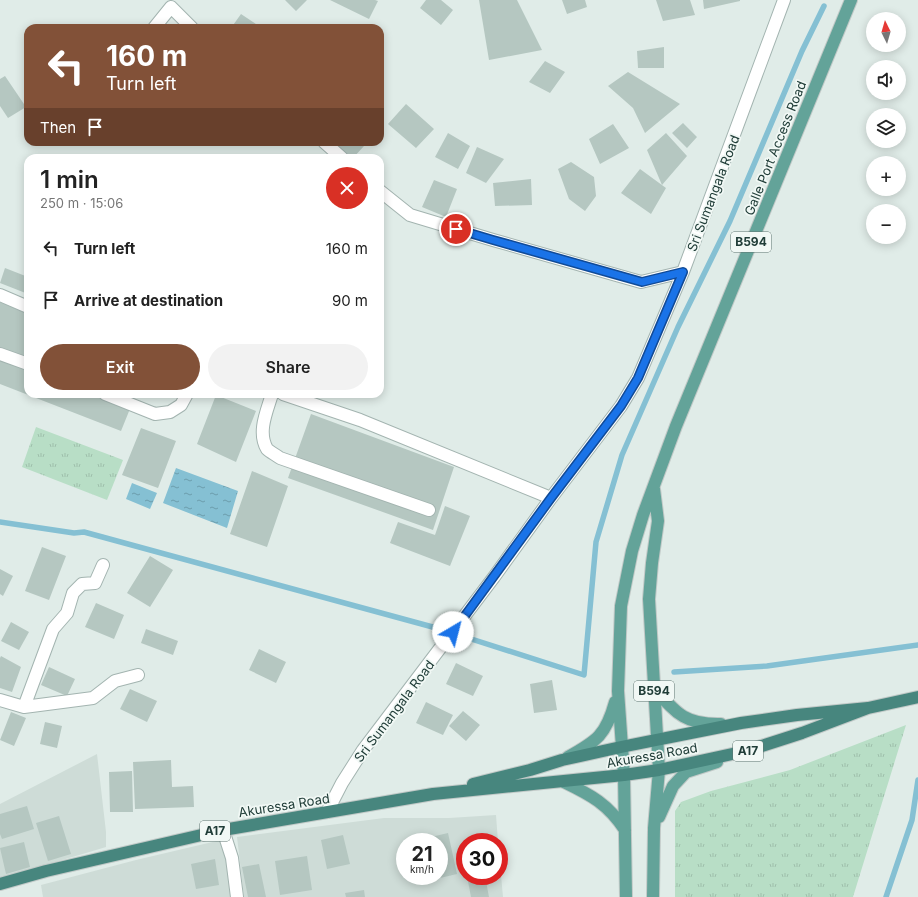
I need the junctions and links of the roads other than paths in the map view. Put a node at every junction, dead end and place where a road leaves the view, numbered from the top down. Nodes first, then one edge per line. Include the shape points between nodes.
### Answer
1 (784, 0) edge
2 (851, 0) edge
3 (157, 24) edge
4 (188, 24) edge
5 (328, 146) edge
6 (338, 154) edge
7 (384, 194) edge
8 (683, 272) junction
9 (0, 295) edge
10 (24, 305) edge
11 (0, 354) edge
12 (24, 363) edge
13 (115, 398) edge
14 (185, 398) edge
15 (271, 398) edge
16 (295, 398) edge
17 (654, 485) junction
18 (551, 498) junction
19 (429, 510) dead end
20 (104, 565) dead end
21 (138, 675) dead end
22 (654, 688) junction
23 (618, 691) junction
24 (918, 697) edge
25 (0, 700) edge
26 (24, 707) junction
27 (868, 708) junction
28 (741, 723) junction
29 (657, 740) junction
30 (621, 747) junction
31 (746, 751) junction
32 (562, 760) junction
33 (659, 770) junction
34 (624, 776) junction
35 (564, 782) junction
36 (433, 794) junction
37 (328, 812) junction
38 (654, 828) junction
39 (223, 830) junction
40 (625, 830) junction
41 (0, 884) edge
42 (237, 897) edge
43 (626, 897) edge
44 (653, 897) edge

1 - 8 street, Sri Sumangala Road
2 - 17 main road, Galle Port Access Road / B594 via 679,418
3 - 4 street via 171,7
5 - 6 street
7 - 8 street via 410,215 642,282
8 - 18 street, Sri Sumangala Road via 635,384
9 - 10 street
11 - 12 street
13 - 14 street via 155,414 170,412 181,405
15 - 19 street via 263,425 263,436 268,449 280,458
16 - 18 street via 360,420
17 - 22 main road, Galle Port Access Road / B594 via 658,521 649,599
17 - 23 main road, Galle Port Access Road / B594 via 632,551 621,606
18 - 37 street, Sri Sumangala Road via 364,750 342,783
20 - 26 street via 95,583 82,584 73,593 67,613 53,629
21 - 26 street via 115,681 93,698
22 - 28 main road via 674,711 688,720 706,724
22 - 29 main road, Galle Port Access Road / B594
23 - 30 main road, Galle Port Access Road / B594
23 - 32 main road via 605,730 588,746
24 - 27 highway, Akuressa Road / A17
25 - 26 street
27 - 28 highway, Akuressa Road / A17
27 - 31 highway, Akuressa Road / A17
28 - 29 highway, Akuressa Road / A17
29 - 30 highway, Akuressa Road / A17
29 - 33 main road, Galle Port Access Road / B594
30 - 32 highway, Akuressa Road / A17
30 - 34 main road, Galle Port Access Road / B594
31 - 33 highway, Akuressa Road / A17
31 - 38 main road via 686,772 673,786
32 - 36 highway, Akuressa Road / A17
33 - 34 highway, Akuressa Road / A17
33 - 38 main road, Galle Port Access Road / B594
34 - 35 highway, Akuressa Road / A17
34 - 40 main road, Galle Port Access Road / B594
35 - 36 highway, Akuressa Road / A17
35 - 40 main road via 600,801
36 - 37 highway, Akuressa Road / A17
37 - 39 highway, Akuressa Road / A17
38 - 44 main road, Galle Port Access Road / B594
39 - 41 highway, Akuressa Road / A17
39 - 42 street via 232,858
40 - 43 main road, Galle Port Access Road / B594

